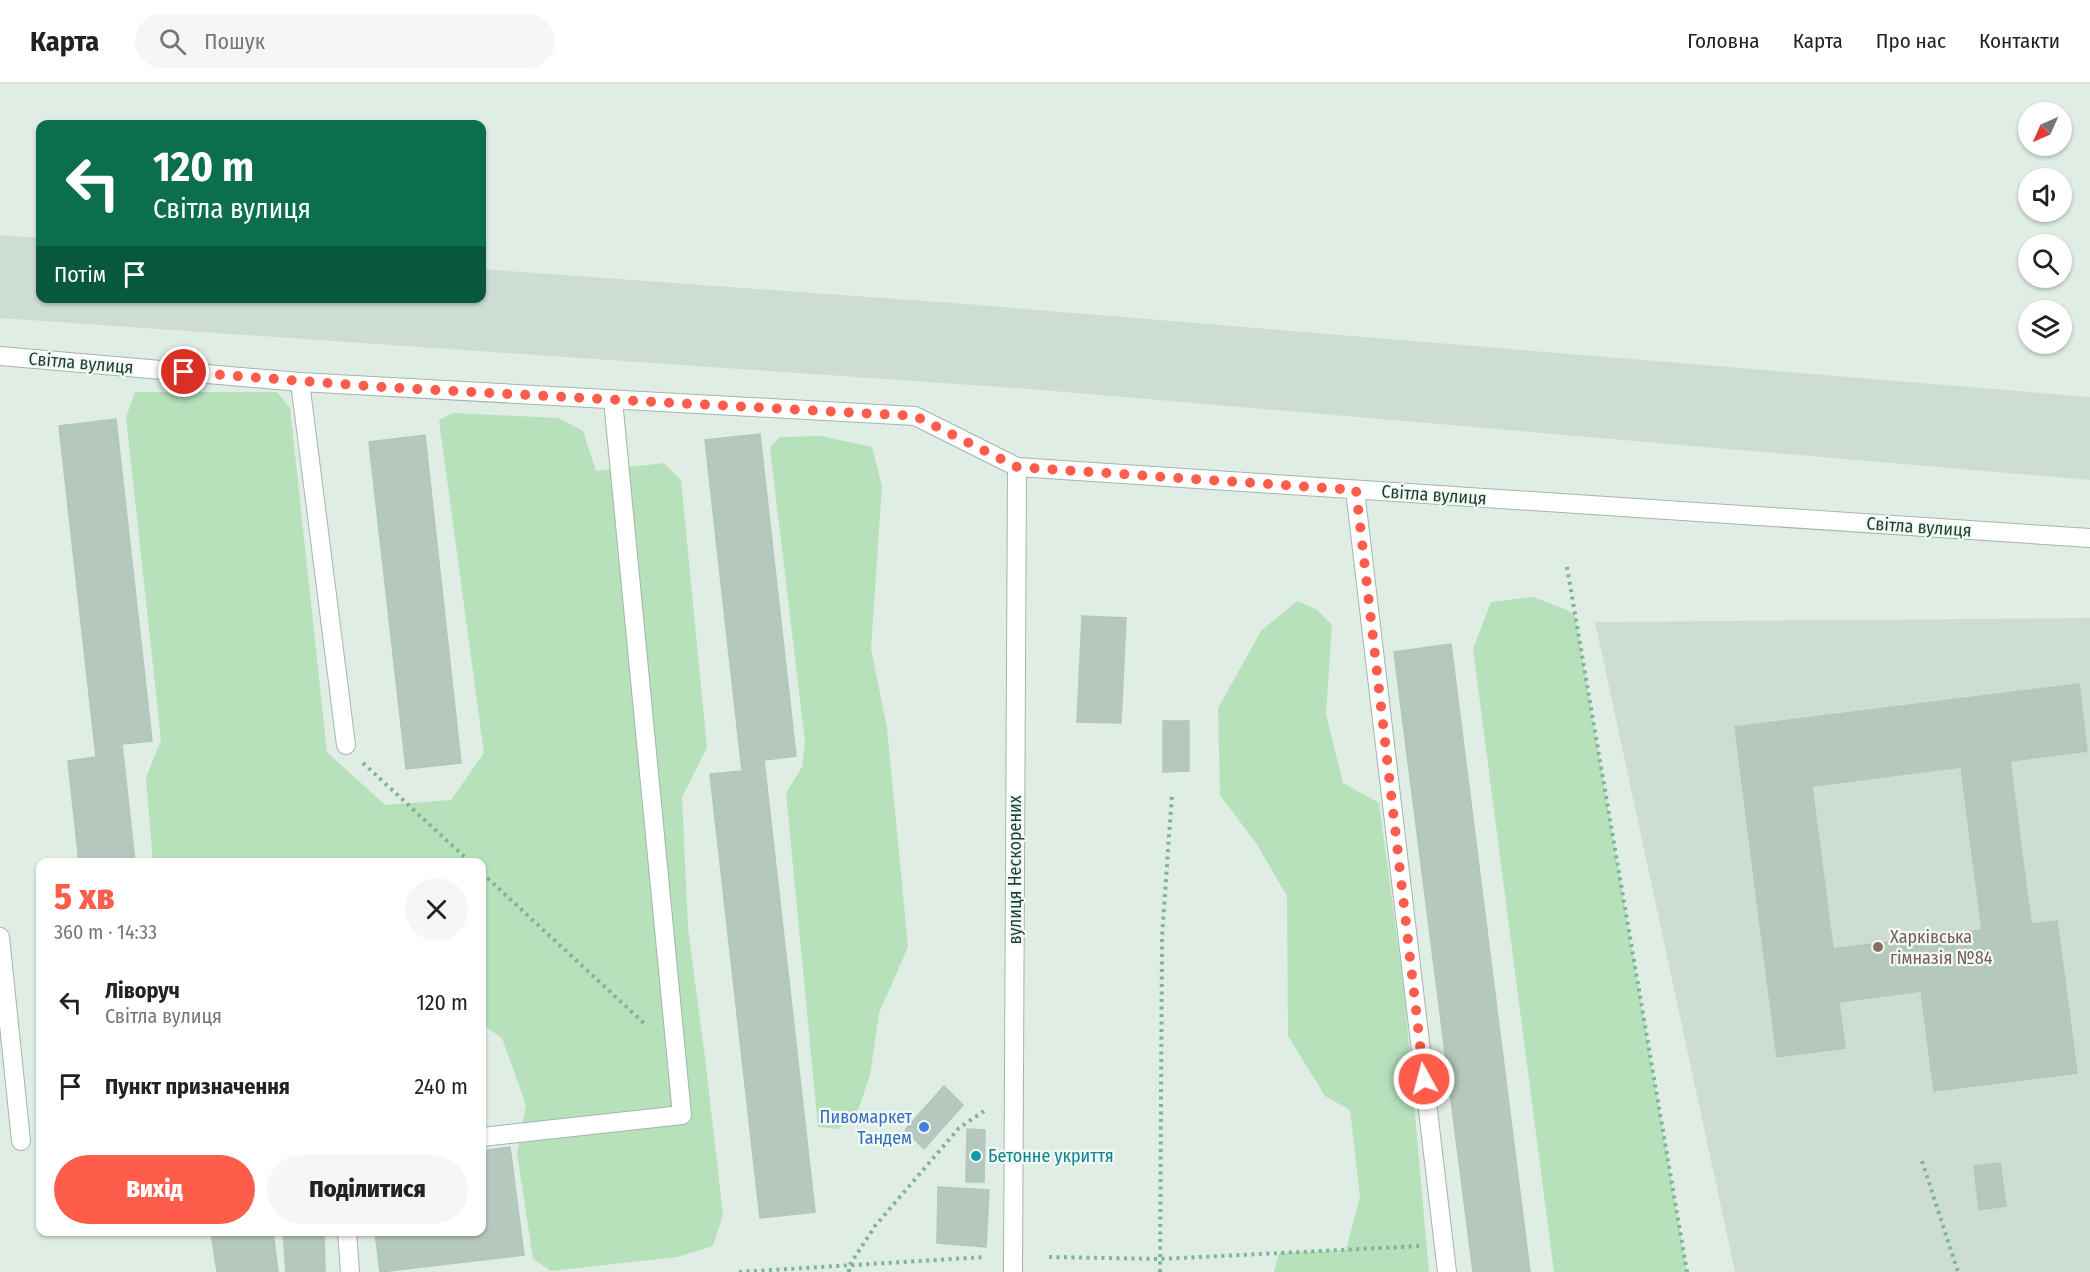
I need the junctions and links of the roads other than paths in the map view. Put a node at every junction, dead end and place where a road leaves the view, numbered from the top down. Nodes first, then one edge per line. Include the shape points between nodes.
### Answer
1 (0, 356) edge
2 (300, 382) junction
3 (613, 400) junction
4 (1017, 467) junction
5 (1356, 490) junction
6 (2090, 538) edge
7 (346, 745) road end
8 (0, 937) edge
9 (486, 1137) edge
10 (21, 1141) dead end
11 (347, 1236) edge
12 (350, 1272) edge
13 (1013, 1272) edge
14 (1446, 1272) edge

1 - 2 street, Світла вулиця
2 - 3 street, Світла вулиця
2 - 7 street
3 - 4 street, Світла вулиця via 915,416
3 - 9 street via 682,1115
4 - 5 street, Світла вулиця
4 - 13 street, вулиця Нескорених
5 - 6 street, Світла вулиця
5 - 14 street
8 - 10 street
11 - 12 street

